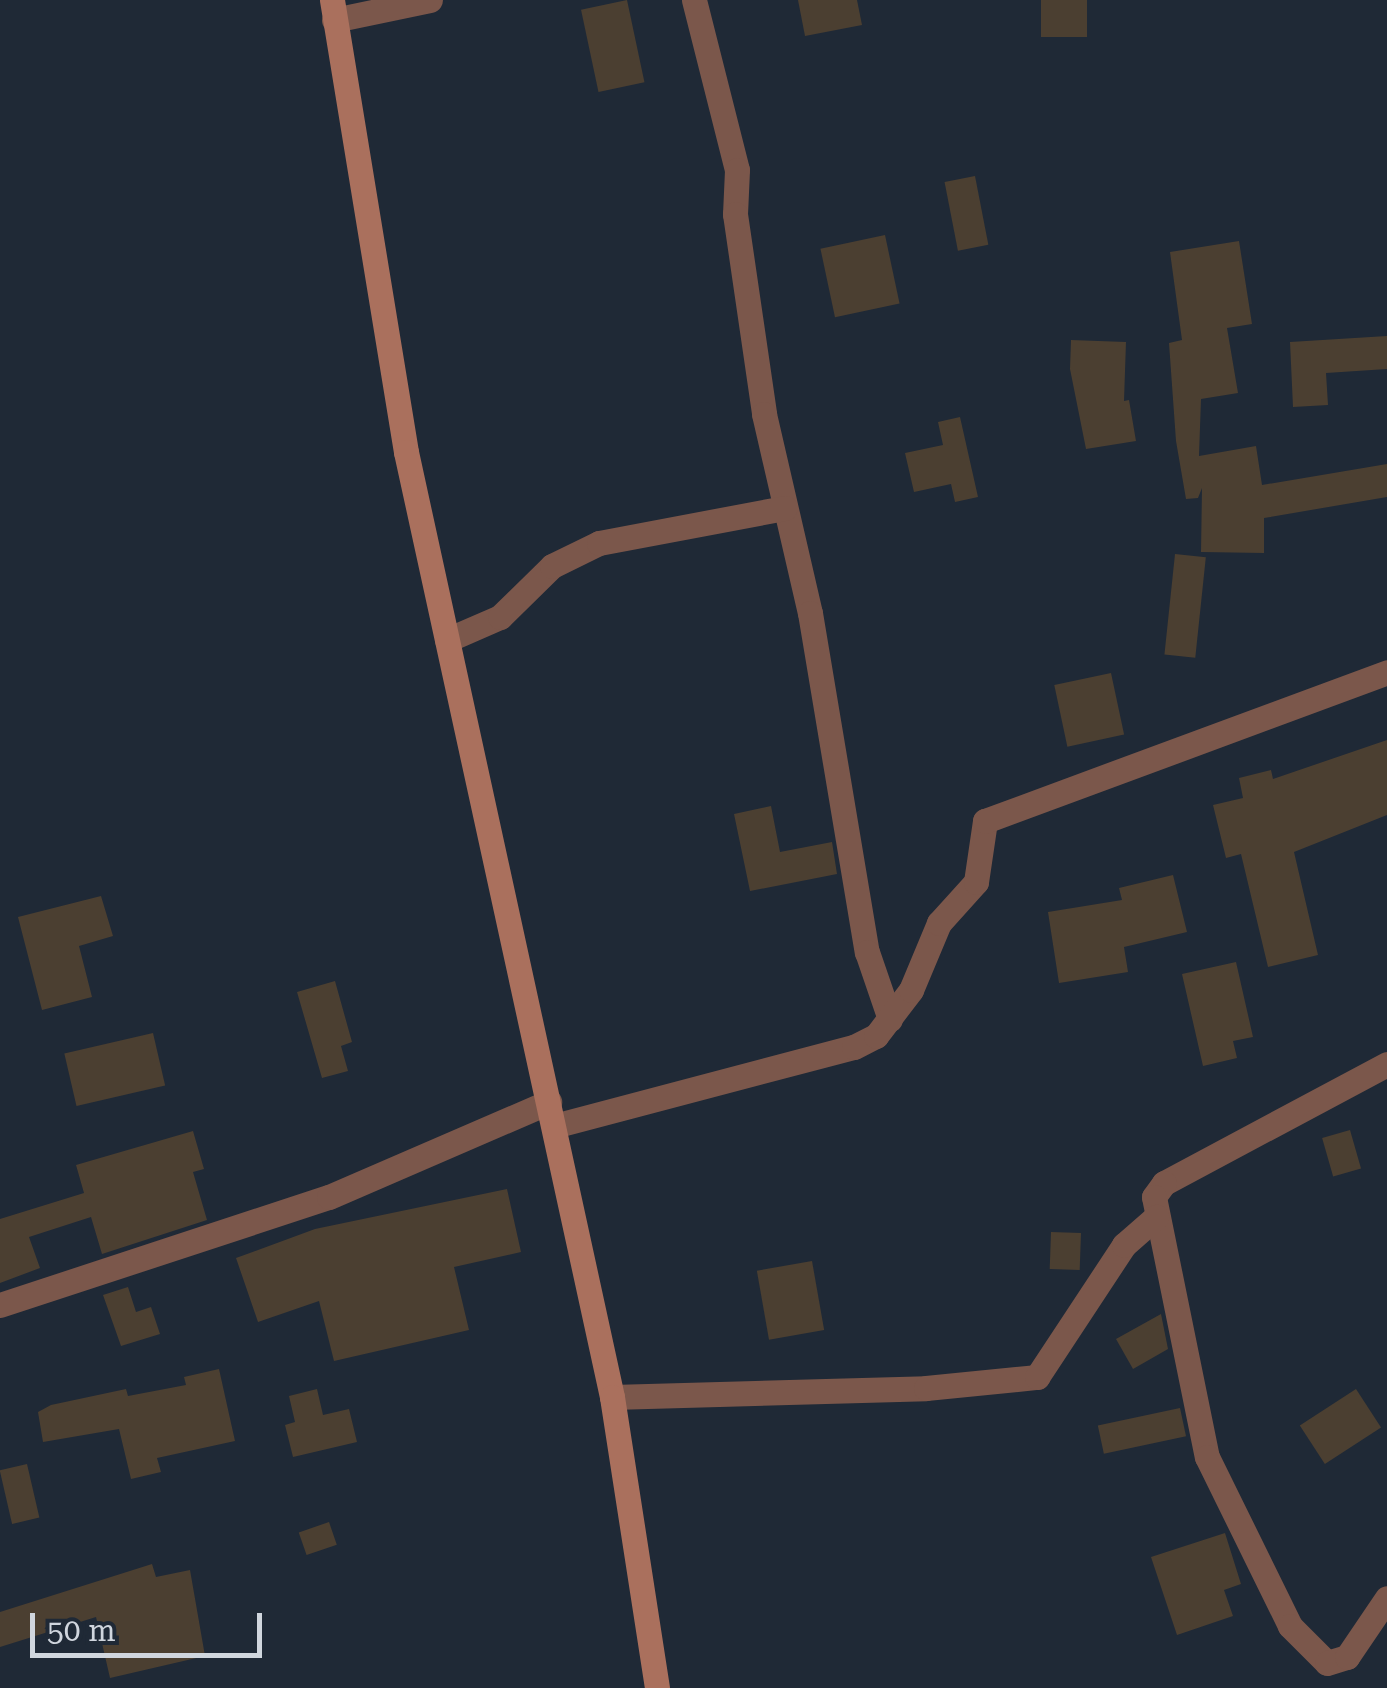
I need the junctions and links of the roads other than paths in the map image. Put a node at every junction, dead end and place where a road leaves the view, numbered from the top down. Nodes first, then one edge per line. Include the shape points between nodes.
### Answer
1 (430, 0) edge
2 (694, 0) edge
3 (333, 10) edge
4 (784, 508) junction
5 (447, 640) junction
6 (1387, 672) edge
7 (890, 1019) junction
8 (1387, 1064) edge
9 (551, 1114) junction
10 (1156, 1216) junction
11 (0, 1305) edge
12 (612, 1398) junction
13 (1387, 1598) edge
14 (656, 1688) edge

1 - 3 street
2 - 4 street via 737,170 735,214
3 - 5 main road via 375,282
4 - 5 street via 599,543 552,566 500,616
4 - 7 street via 810,613 867,952
5 - 9 main road
6 - 7 street via 986,821 976,882 939,924 912,990
7 - 9 street via 854,1047
8 - 10 street via 1164,1183 1154,1197
9 - 11 street via 329,1197
9 - 12 main road
10 - 12 street via 1124,1245 1037,1377 926,1388
10 - 13 street via 1207,1457 1290,1626 1327,1663 1347,1657
12 - 14 main road

